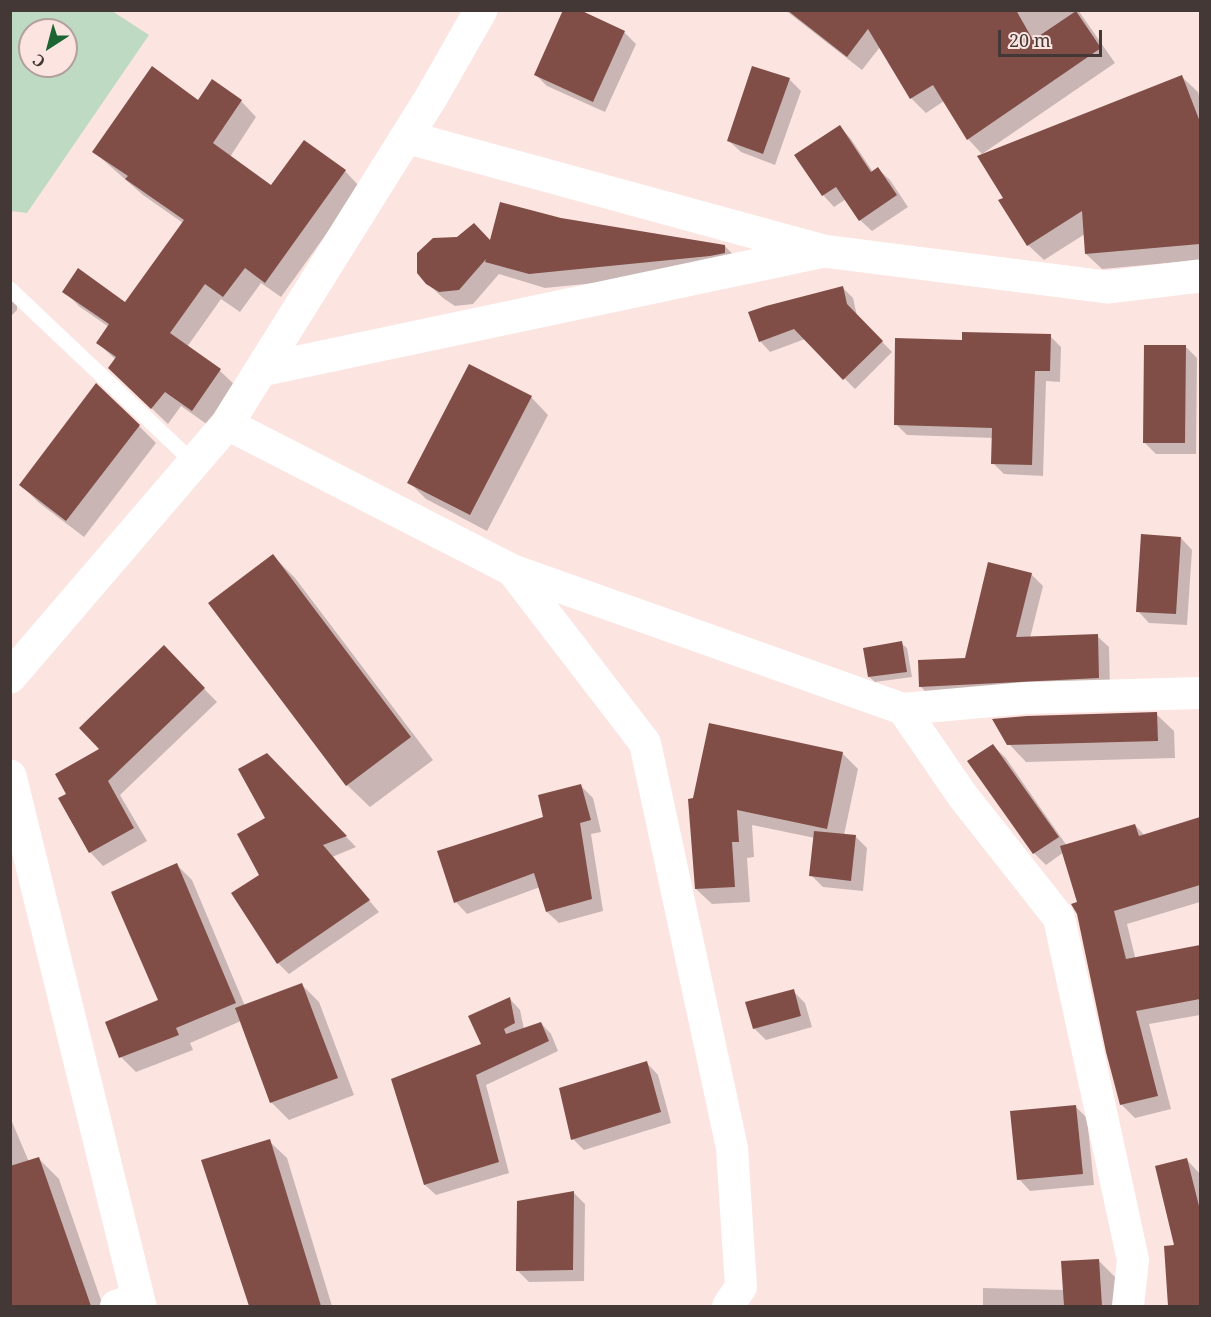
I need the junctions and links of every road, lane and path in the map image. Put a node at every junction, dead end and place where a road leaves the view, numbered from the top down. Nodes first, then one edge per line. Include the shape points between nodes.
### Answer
1 (481, 10) edge
2 (406, 137) junction
3 (823, 251) junction
4 (1200, 276) edge
5 (10, 289) edge
6 (261, 370) junction
7 (227, 424) junction
8 (194, 464) junction
9 (512, 570) junction
10 (10, 677) edge
11 (1200, 693) edge
12 (903, 709) junction
13 (10, 776) edge
14 (131, 1304) edge
15 (728, 1306) edge
16 (1128, 1306) edge

1 - 2 street
2 - 3 street
2 - 6 street
3 - 4 street via 1107,287
3 - 6 street
5 - 8 lane
6 - 7 street
7 - 8 street
7 - 9 street
8 - 10 street
9 - 12 street
9 - 15 street via 645,743 732,1148 741,1287
11 - 12 street via 1026,698
12 - 16 street via 962,795 1059,918 1132,1260
13 - 14 street

